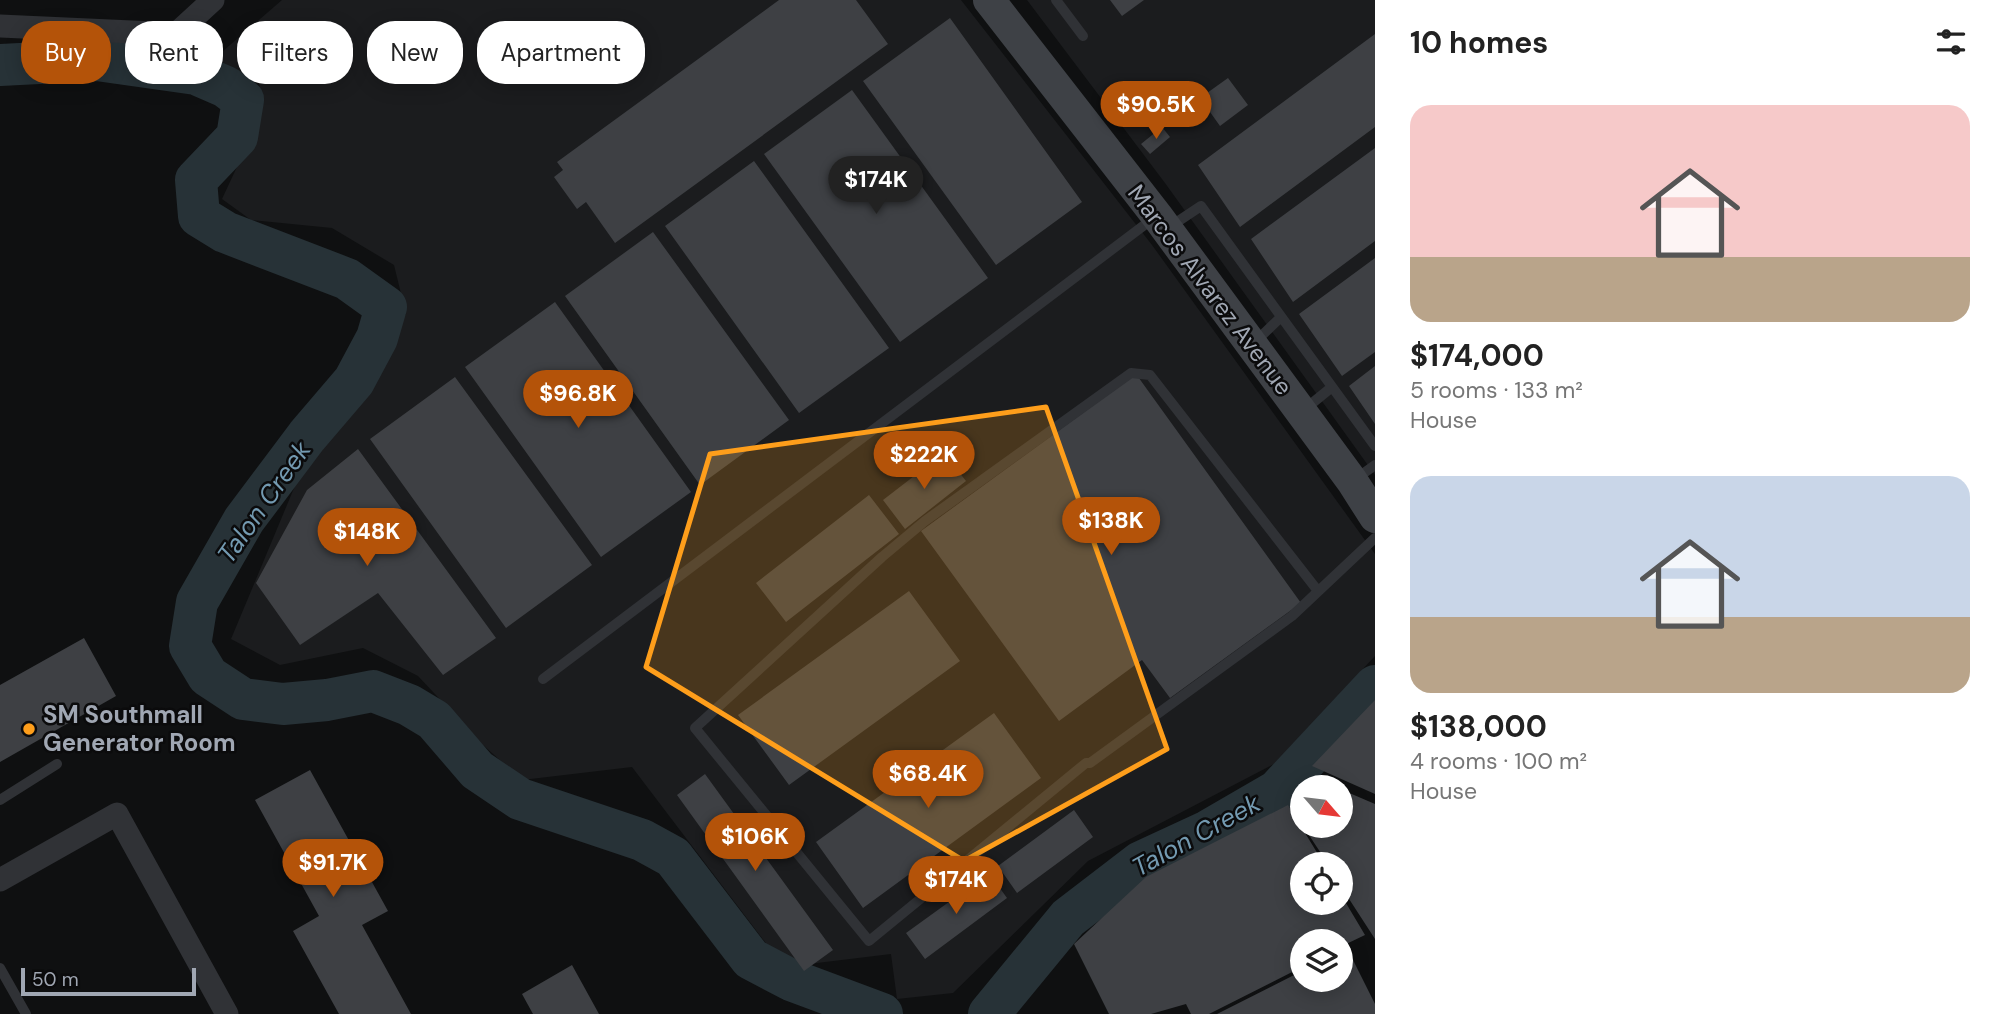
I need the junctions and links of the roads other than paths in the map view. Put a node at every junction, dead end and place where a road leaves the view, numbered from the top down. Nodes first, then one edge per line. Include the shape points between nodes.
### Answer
1 (212, 0) edge
2 (989, 0) edge
3 (1056, 0) edge
4 (0, 26) edge
5 (1083, 36) dead end
6 (1162, 222) junction
7 (1281, 317) junction
8 (1252, 345) junction
9 (1332, 387) junction
10 (1301, 412) junction
11 (1375, 446) edge
12 (1364, 473) edge
13 (1375, 517) edge
14 (1375, 538) edge
15 (1318, 591) junction
16 (543, 679) dead end
17 (57, 764) dead end
18 (0, 800) edge
19 (0, 880) edge
20 (0, 968) edge
21 (26, 1014) edge
22 (227, 1014) edge

1 - 4 street via 176,34
2 - 6 main road, Marcos Alvarez Avenue
3 - 5 lane
6 - 7 lane via 1201,206
6 - 8 main road, Marcos Alvarez Avenue
6 - 16 lane
7 - 8 lane
7 - 9 lane
8 - 10 main road, Marcos Alvarez Avenue
9 - 10 lane
9 - 11 lane
10 - 12 main road, Marcos Alvarez Avenue
12 - 13 main road, Marcos Alvarez Avenue
14 - 15 lane
15 - 15 lane via 1150,375 1131,373 925,521 695,728 869,941 1086,763 1292,616
17 - 18 lane
19 - 22 street via 117,814
20 - 21 lane

